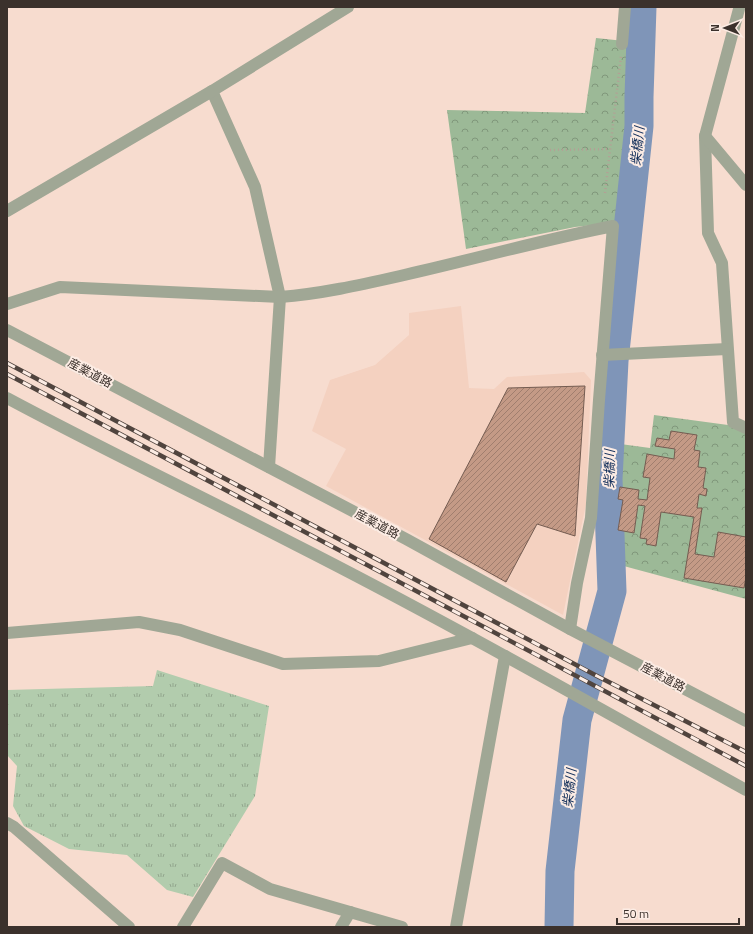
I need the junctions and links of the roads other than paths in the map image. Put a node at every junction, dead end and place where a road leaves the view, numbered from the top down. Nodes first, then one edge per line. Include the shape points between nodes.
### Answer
1 (348, 7) edge
2 (625, 7) edge
3 (739, 9) edge
4 (622, 44) road end
5 (212, 91) junction
6 (705, 136) junction
7 (746, 185) edge
8 (7, 211) edge
9 (280, 297) junction
10 (7, 304) edge
11 (7, 330) edge
12 (727, 349) junction
13 (602, 355) junction
14 (7, 398) edge
15 (746, 428) edge
16 (270, 467) junction
17 (570, 629) junction
18 (7, 633) edge
19 (472, 638) junction
20 (504, 656) junction
21 (746, 721) edge
22 (746, 790) edge
23 (7, 823) edge
24 (350, 912) junction
25 (129, 927) edge
26 (182, 927) edge
27 (341, 927) edge
28 (402, 927) edge
29 (456, 927) edge

1 - 5 street
2 - 4 street
3 - 6 street
5 - 8 street
5 - 9 street via 254,187
6 - 7 street
6 - 12 street via 708,233 722,263
9 - 10 street via 60,287
9 - 13 street via 336,290 504,252 551,238 613,226
9 - 16 street
11 - 16 street, 産業道路
12 - 13 street
12 - 15 street via 733,422
13 - 17 street via 591,518
14 - 19 street
16 - 17 street, 産業道路
17 - 21 street, 産業道路
18 - 19 street via 139,622 180,630 283,664 379,661
19 - 20 street
20 - 22 street
20 - 29 street
23 - 25 street
24 - 26 street via 270,889 222,863
24 - 27 street
24 - 28 street

